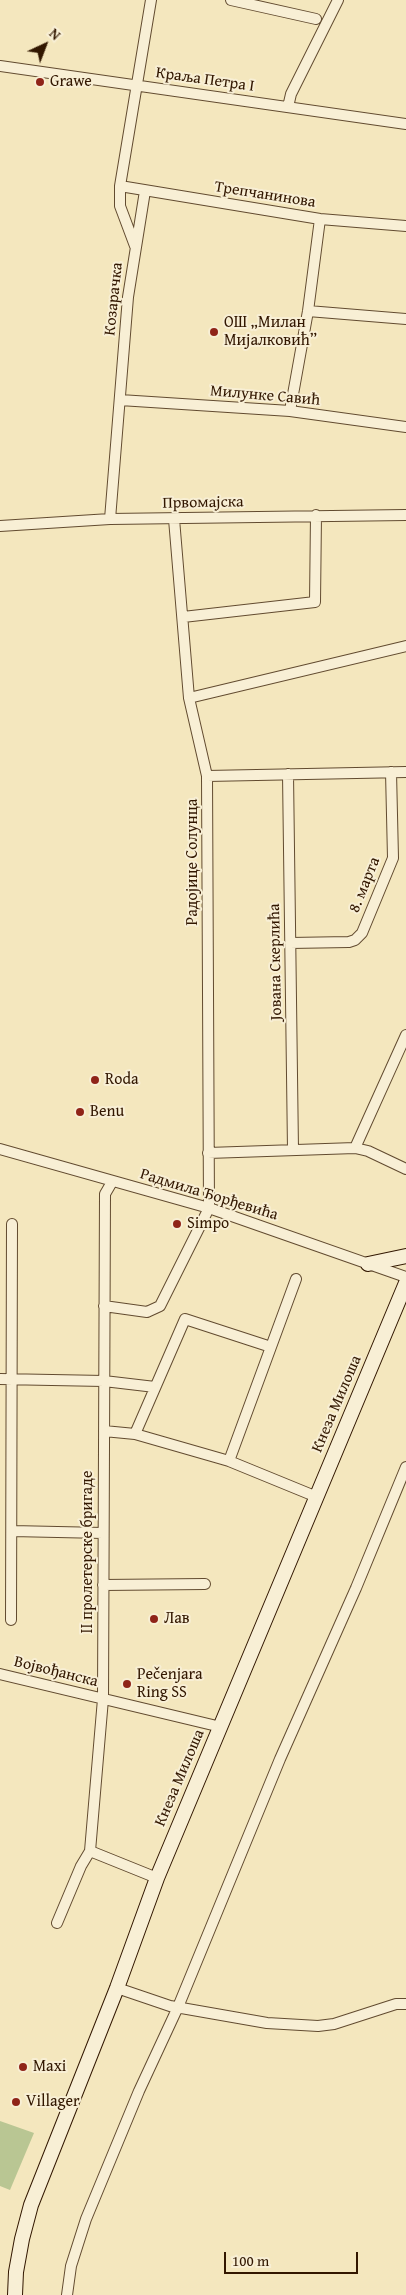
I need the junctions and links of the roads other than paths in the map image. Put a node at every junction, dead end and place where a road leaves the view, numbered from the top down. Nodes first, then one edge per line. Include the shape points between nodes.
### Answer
1 (151, 0) edge
2 (231, 0) edge
3 (338, 0) edge
4 (316, 19) dead end
5 (0, 66) edge
6 (138, 86) junction
7 (288, 107) junction
8 (406, 124) edge
9 (120, 186) junction
10 (144, 191) junction
11 (320, 219) junction
12 (406, 226) edge
13 (135, 247) junction
14 (308, 311) junction
15 (406, 319) edge
16 (120, 400) junction
17 (290, 411) junction
18 (406, 427) edge
19 (406, 514) edge
20 (316, 515) junction
21 (110, 519) junction
22 (174, 519) junction
23 (0, 526) edge
24 (183, 617) junction
25 (406, 646) edge
26 (189, 698) junction
27 (391, 772) junction
28 (406, 772) edge
29 (288, 774) junction
30 (207, 776) junction
31 (290, 943) junction
32 (406, 1035) edge
33 (355, 1148) junction
34 (0, 1149) edge
35 (293, 1150) junction
36 (208, 1153) junction
37 (406, 1169) edge
38 (112, 1182) junction
39 (209, 1208) junction
40 (12, 1224) dead end
41 (406, 1256) edge
42 (368, 1264) junction
43 (296, 1278) dead end
44 (406, 1278) edge
45 (406, 1283) edge
46 (104, 1306) junction
47 (271, 1348) junction
48 (0, 1379) edge
49 (12, 1379) junction
50 (104, 1381) junction
51 (155, 1388) junction
52 (104, 1431) junction
53 (135, 1434) junction
54 (229, 1461) junction
55 (406, 1467) edge
56 (317, 1497) junction
57 (12, 1531) junction
58 (103, 1533) junction
59 (205, 1584) dead end
60 (103, 1585) junction
61 (12, 1620) dead end
62 (0, 1674) edge
63 (103, 1699) junction
64 (221, 1726) junction
65 (90, 1851) junction
66 (157, 1878) junction
67 (57, 1923) dead end
68 (117, 1988) junction
69 (406, 2004) edge
70 (178, 2007) junction
71 (16, 2295) edge
72 (67, 2295) edge

1 - 6 street, Козарачка
2 - 4 street
3 - 7 street via 291,94
5 - 6 street, Краља Петра I
6 - 7 street, Краља Петра I
6 - 9 street, Козарачка
7 - 8 street, Краља Петра I
9 - 10 street, Трепчанинова
9 - 13 street, Козарачка via 120,206
10 - 11 street, Трепчанинова
10 - 13 street
11 - 12 street, Трепчанинова
11 - 14 street
13 - 16 street, Козарачка
14 - 15 street
14 - 17 street
16 - 17 street, Милунке Савић
16 - 21 street, Козарачка
17 - 18 street, Милунке Савић
19 - 20 street, Првомајска
20 - 22 street, Првомајска
20 - 24 street via 315,602
21 - 22 street, Првомајска
21 - 23 street, Првомајска
22 - 24 street, Радојице Солунца
24 - 26 street, Радојице Солунца
25 - 26 street
26 - 30 street, Радојице Солунца
27 - 28 street
27 - 29 street
27 - 31 street, 8. марта via 393,858 362,933 349,942
29 - 30 street
29 - 31 street, Јована Скерлића
30 - 36 street, Радојице Солунца
31 - 35 street, Јована Скерлића
32 - 33 street
33 - 35 street
33 - 37 street
34 - 38 street, Радмила Ђорђевића
35 - 36 street
36 - 39 street, Радојице Солунца
38 - 39 street, Радмила Ђорђевића
38 - 46 street, II пролетерске бригаде via 105,1194
39 - 42 street, Радмила Ђорђевића
39 - 46 street via 160,1306 147,1312
40 - 49 street
41 - 42 main road
42 - 44 street, Радмила Ђорђевића
43 - 47 street
45 - 56 main road, Кнеза Милоша
46 - 50 street, II пролетерске бригаде
47 - 51 street via 185,1319
47 - 54 street
48 - 49 street
49 - 50 street
49 - 57 street
50 - 51 street
50 - 52 street, II пролетерске бригаде
51 - 53 street
52 - 53 street
52 - 58 street, II пролетерске бригаде
53 - 54 street
54 - 56 street
55 - 70 street via 280,1758
56 - 64 main road, Кнеза Милоша
57 - 58 street
57 - 61 street
58 - 60 street, II пролетерске бригаде
59 - 60 street
60 - 63 street, II пролетерске бригаде
62 - 63 street, Војвођанска
63 - 64 street, Војвођанска
63 - 65 street, II пролетерске бригаде
64 - 66 main road, Кнеза Милоша
65 - 66 street
65 - 67 street via 80,1866
66 - 68 main road, Кнеза Милоша
68 - 70 street
68 - 71 main road, Кнеза Милоша via 31,2205 16,2272
69 - 70 street via 318,2026 267,2023
70 - 72 street via 86,2219 71,2266

